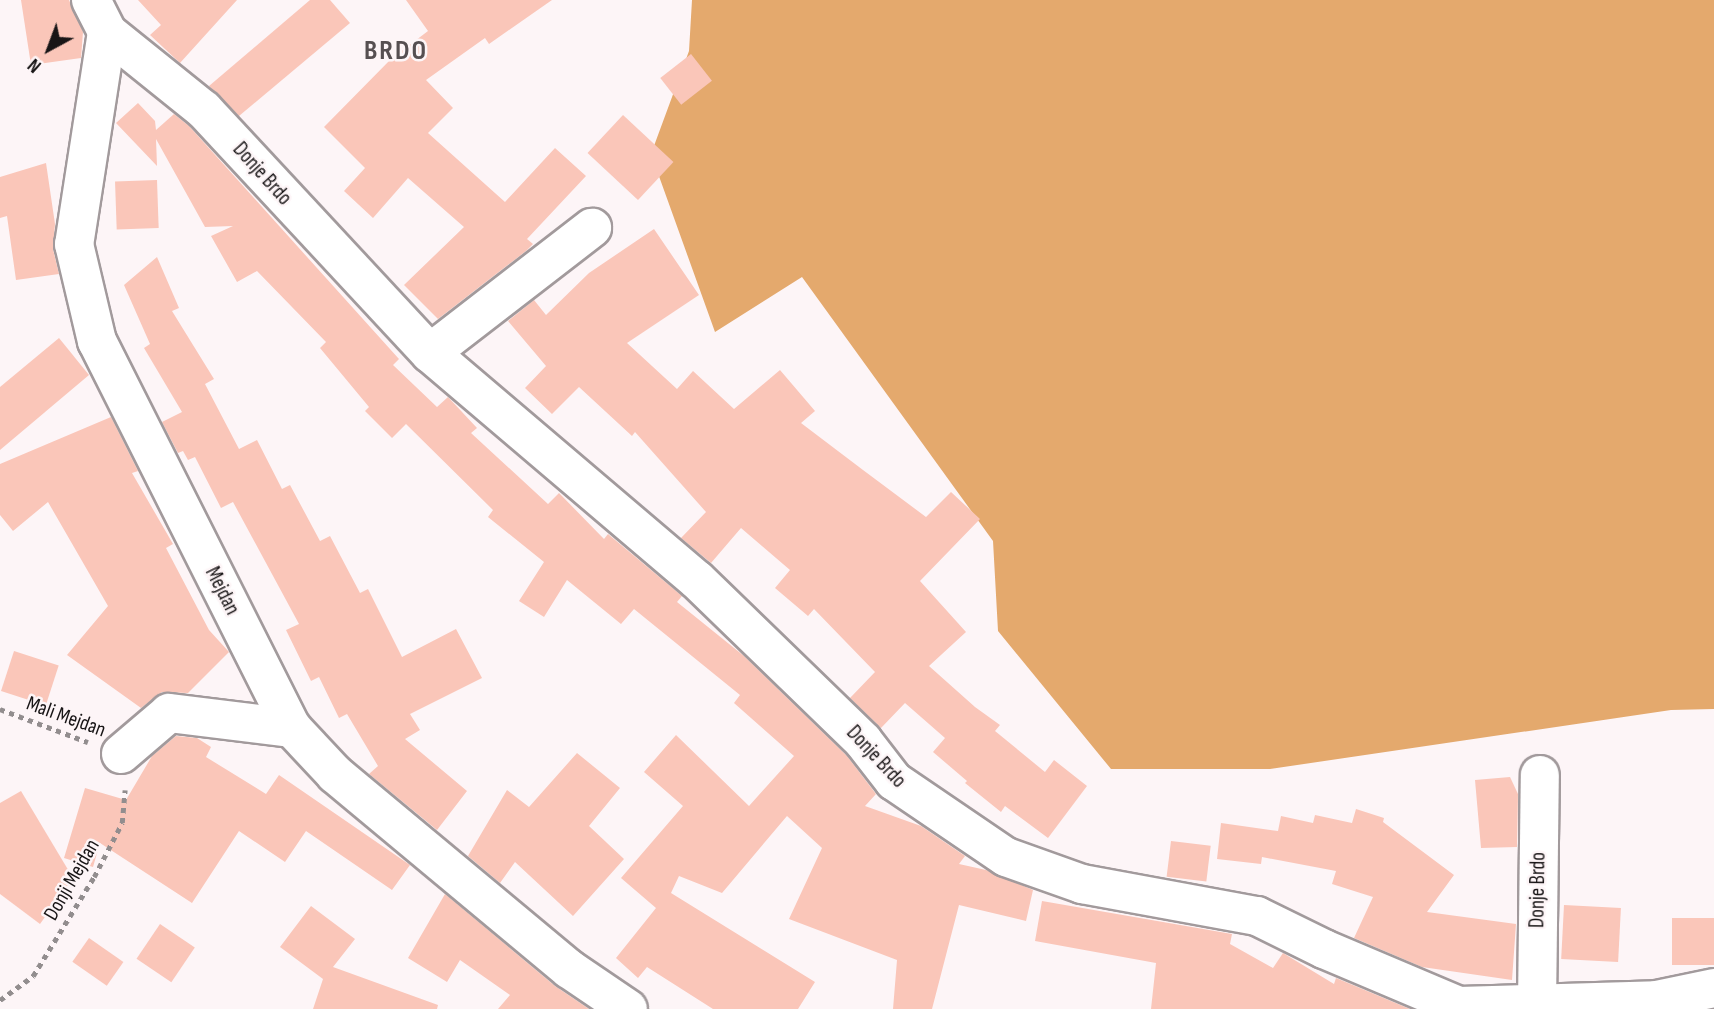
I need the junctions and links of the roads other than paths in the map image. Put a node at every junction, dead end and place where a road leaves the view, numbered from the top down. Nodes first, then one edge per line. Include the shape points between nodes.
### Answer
1 (99, 16) edge
2 (592, 228) dead end
3 (430, 353) junction
4 (292, 728) junction
5 (121, 754) road end
6 (1540, 775) dead end
7 (1714, 988) edge
8 (1537, 1006) junction
9 (1462, 1008) edge
10 (628, 1009) edge

1 - 3 street, Donje Brdo via 204,110
1 - 4 street, Mejdan via 74,244 97,341
2 - 3 street
3 - 9 street, Donje Brdo via 697,580 863,741 894,781 1006,858 1082,884 1257,916
4 - 5 street via 169,713
4 - 10 street, Mejdan via 335,774 569,969
6 - 8 street, Donje Brdo
7 - 8 street, Donje Brdo via 1656,1000
8 - 9 street, Donje Brdo

